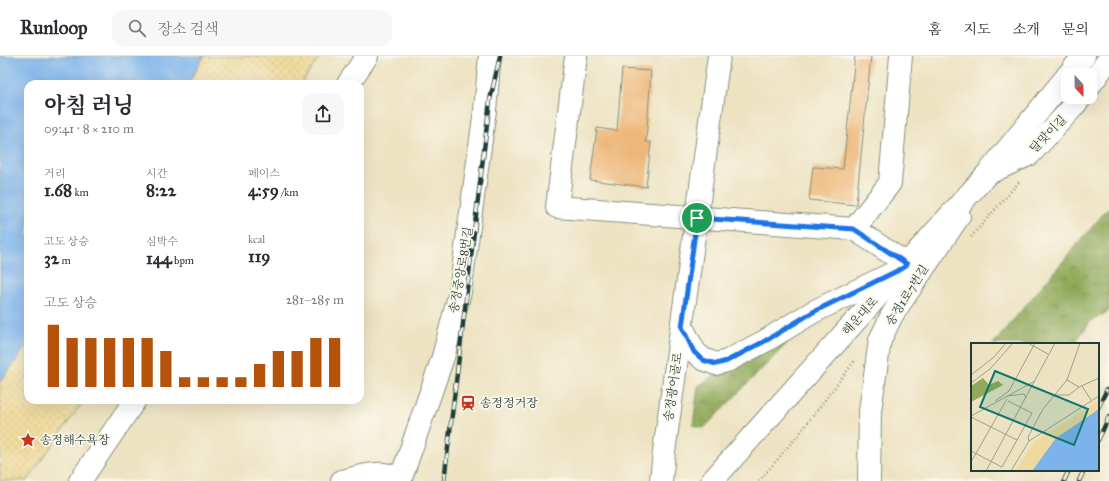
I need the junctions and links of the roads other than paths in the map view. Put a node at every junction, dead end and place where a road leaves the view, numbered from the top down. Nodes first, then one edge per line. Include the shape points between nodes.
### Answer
1 (367, 56) edge
2 (490, 56) edge
3 (576, 56) edge
4 (719, 56) edge
5 (901, 56) edge
6 (1084, 56) edge
7 (1109, 59) edge
8 (1074, 68) edge
9 (1097, 75) edge
10 (351, 80) edge
11 (1061, 84) edge
12 (1075, 104) edge
13 (988, 174) junction
14 (697, 218) junction
15 (854, 229) junction
16 (905, 266) junction
17 (682, 327) junction
18 (132, 404) edge
19 (400, 479) edge
20 (80, 481) edge
21 (342, 481) edge
22 (661, 481) edge
23 (712, 481) edge
24 (869, 481) edge

1 - 10 street
2 - 19 street, 송정중앙로8번길 via 460,292 443,357
3 - 14 street via 557,208
4 - 14 street, 송정광어골로
5 - 15 street via 890,183
6 - 8 street, 해운대로
7 - 9 street
11 - 13 street, 해운대로
12 - 13 street, 달맞이길 via 1030,154
13 - 16 street, 해운대로
13 - 24 street, 송정1로7번길 via 892,315 880,340 870,411
14 - 15 street
14 - 17 street, 송정광어골로
15 - 16 street
16 - 17 street via 813,312 727,361 716,364 703,360 694,352
16 - 23 street, 해운대로
17 - 22 street, 송정광어골로
18 - 20 street
19 - 21 street, 송정중앙로8번길 via 390,474 370,473

